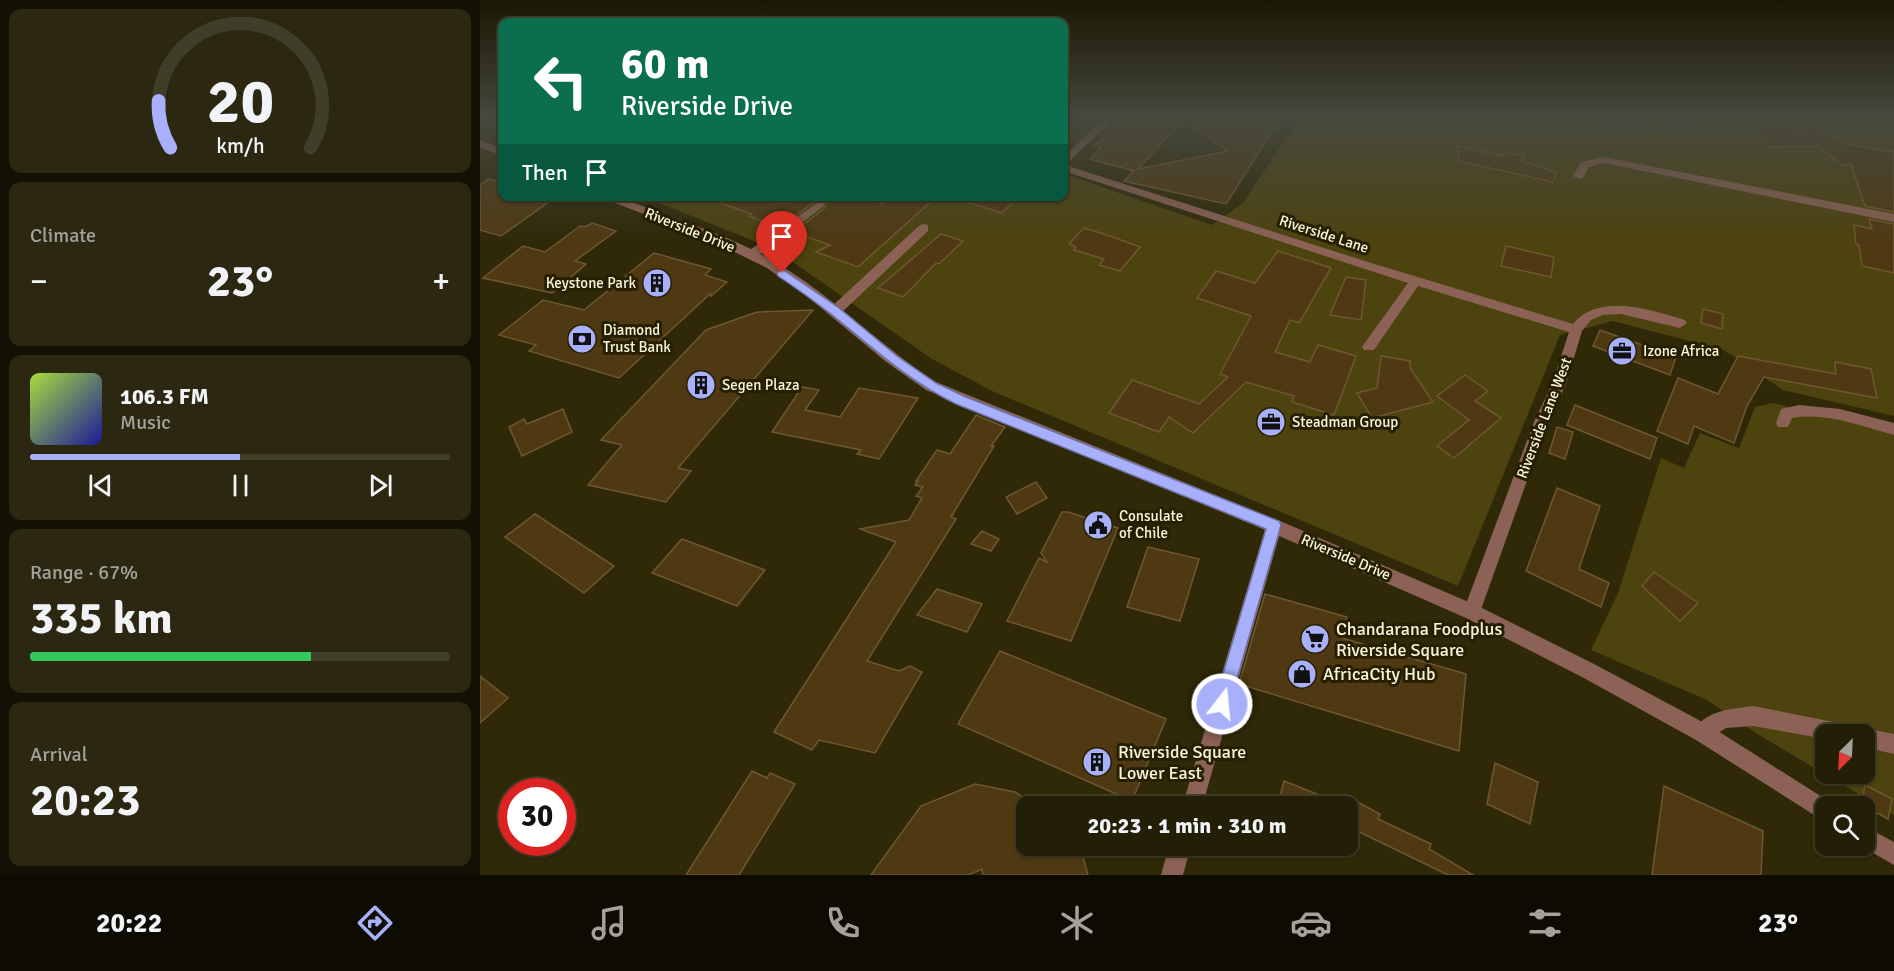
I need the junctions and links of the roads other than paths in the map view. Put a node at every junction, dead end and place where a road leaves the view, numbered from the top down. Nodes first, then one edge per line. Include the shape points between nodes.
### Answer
1 (1068, 169) edge
2 (1579, 176) dead end
3 (616, 201) edge
4 (820, 204) dead end
5 (1894, 218) edge
6 (924, 228) dead end
7 (751, 255) junction
8 (1416, 280) junction
9 (835, 311) junction
10 (1680, 323) dead end
11 (1576, 330) junction
12 (1369, 347) dead end
13 (1783, 423) dead end
14 (1894, 429) edge
15 (1274, 525) junction
16 (1472, 612) junction
17 (1815, 728) edge
18 (1703, 733) junction
19 (1875, 740) edge
20 (1894, 744) edge
21 (1195, 796) edge
22 (1815, 804) edge
23 (1875, 843) edge
24 (1894, 854) edge
25 (1177, 856) edge
26 (1172, 875) edge

1 - 8 street, Riverside Lane
2 - 5 street via 1592,160 1604,160
3 - 7 street, Riverside Drive
4 - 7 street
6 - 9 street
7 - 9 street, Riverside Drive
8 - 11 street, Riverside Lane
8 - 12 street
9 - 15 street, Riverside Drive via 931,386
10 - 11 street via 1621,310 1601,311 1587,317
11 - 16 street, Riverside Lane West
13 - 14 street via 1786,413 1816,411
15 - 16 street, Riverside Drive
15 - 21 street
16 - 18 street, Riverside Drive
17 - 18 street via 1753,716 1723,719
18 - 22 street, Riverside Drive
19 - 20 street
23 - 24 street
25 - 26 street

